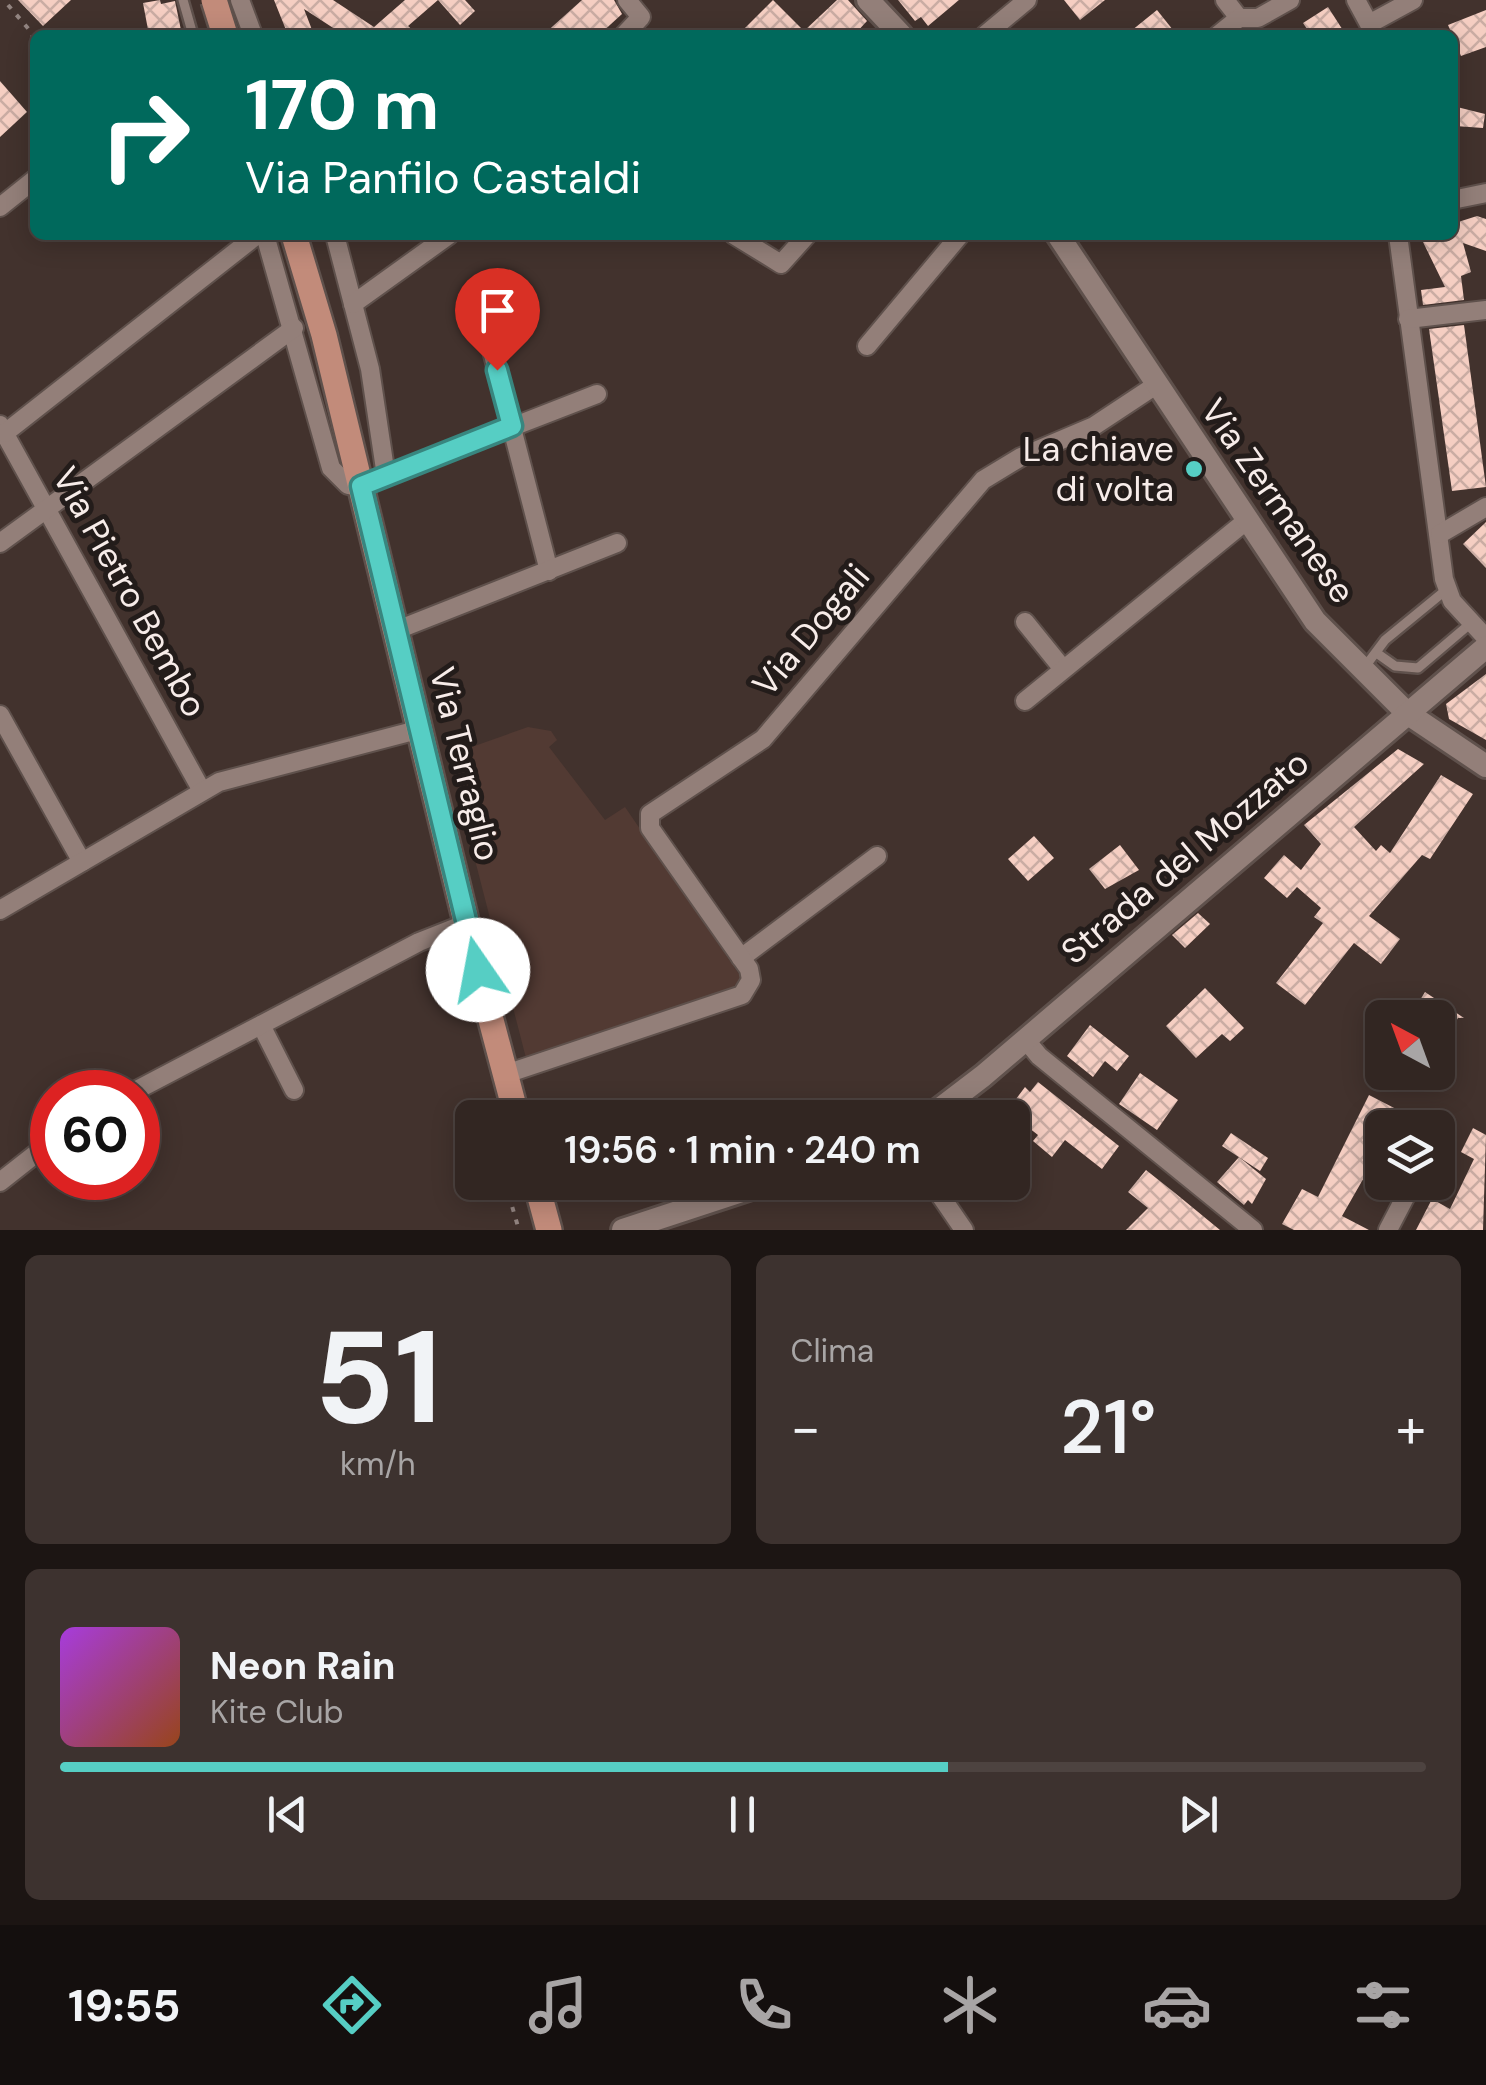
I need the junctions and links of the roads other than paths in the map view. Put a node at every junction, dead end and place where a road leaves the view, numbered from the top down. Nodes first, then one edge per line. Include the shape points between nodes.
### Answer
1 (183, 0) edge
2 (214, 0) edge
3 (627, 0) edge
4 (868, 0) edge
5 (1027, 0) edge
6 (1224, 0) edge
7 (1290, 0) edge
8 (1356, 0) edge
9 (1413, 0) edge
10 (242, 7) edge
11 (1239, 18) junction
12 (192, 30) edge
13 (221, 30) edge
14 (223, 30) edge
15 (252, 30) edge
16 (629, 30) edge
17 (895, 30) edge
18 (990, 30) edge
19 (1224, 30) edge
20 (1370, 30) edge
21 (30, 182) edge
22 (1486, 193) edge
23 (1458, 199) edge
24 (0, 207) edge
25 (250, 240) edge
26 (267, 240) edge
27 (295, 240) edge
28 (336, 240) edge
29 (442, 240) edge
30 (742, 240) edge
31 (803, 240) edge
32 (956, 240) edge
33 (1061, 240) edge
34 (1399, 240) edge
35 (353, 304) junction
36 (1486, 310) edge
37 (1408, 319) junction
38 (294, 328) junction
39 (490, 343) dead end
40 (867, 346) dead end
41 (1156, 385) junction
42 (597, 394) dead end
43 (512, 426) junction
44 (2, 429) edge
45 (358, 475) junction
46 (386, 476) junction
47 (1486, 507) edge
48 (48, 510) junction
49 (1246, 521) junction
50 (1440, 534) junction
51 (0, 543) edge
52 (617, 543) dead end
53 (549, 570) junction
54 (1446, 590) junction
55 (1026, 622) dead end
56 (1471, 623) junction
57 (397, 630) junction
58 (1486, 638) edge
59 (1486, 648) edge
60 (1370, 662) junction
61 (1063, 669) junction
62 (1024, 701) dead end
63 (1407, 713) junction
64 (2, 725) edge
65 (422, 729) junction
66 (1486, 766) edge
67 (202, 791) junction
68 (877, 856) dead end
69 (82, 862) junction
70 (0, 910) edge
71 (467, 923) junction
72 (742, 958) junction
73 (261, 1025) junction
74 (1025, 1039) junction
75 (506, 1074) junction
76 (160, 1077) edge
77 (294, 1090) dead end
78 (513, 1100) edge
79 (950, 1100) edge
80 (30, 1158) edge
81 (0, 1182) edge
82 (541, 1200) edge
83 (715, 1200) edge
84 (943, 1200) edge
85 (1404, 1200) edge
86 (550, 1230) edge
87 (623, 1230) edge
88 (964, 1230) edge
89 (1253, 1230) edge
90 (1388, 1230) edge

1 - 12 lane
2 - 14 main road, bridge
3 - 16 street via 641,17
4 - 17 street
5 - 18 street
6 - 11 street
7 - 11 street via 1258,18
8 - 20 street
9 - 20 street
10 - 13 street
10 - 15 street
11 - 19 street
21 - 24 street
22 - 23 street
25 - 44 street
26 - 38 street
27 - 45 main road, Via Terraglio
28 - 35 street
29 - 35 street
30 - 31 street via 781,264
32 - 40 street
33 - 41 street, Via Zermanese
34 - 37 street
35 - 46 street
36 - 37 street
37 - 50 street
38 - 45 street via 331,468 348,485
38 - 48 street
39 - 43 street
41 - 49 street, Via Zermanese
41 - 72 street, Via Dogali via 1094,426 982,480 762,739 650,814 650,828
42 - 43 street
43 - 46 street
43 - 53 street
44 - 48 street, Via Pietro Bembo
45 - 46 street
45 - 57 main road, Via Terraglio
47 - 50 street
48 - 51 street
48 - 67 street, Via Pietro Bembo
49 - 60 street, Via Zermanese via 1306,608
49 - 61 street
50 - 54 street
52 - 53 street
53 - 57 street
54 - 56 street
54 - 60 lane via 1385,640
55 - 61 street
56 - 58 street
56 - 60 lane via 1418,668
57 - 65 main road, Via Terraglio
59 - 63 street, Strada del Mozzato
60 - 63 street, Via Zermanese
61 - 62 street
63 - 66 street, Via Zermanese
63 - 74 street, Strada del Mozzato
64 - 69 street
65 - 67 street via 237,775
65 - 71 main road, Via Terraglio
67 - 69 street
68 - 72 street
69 - 70 street
71 - 73 street
71 - 75 main road, Via Terraglio
72 - 75 street via 751,980 733,1000
73 - 76 street
73 - 77 street
74 - 79 street, Strada del Mozzato
74 - 89 street
75 - 78 main road, Via Terraglio
80 - 81 street
82 - 86 main road
83 - 87 street
84 - 88 street
85 - 90 street

